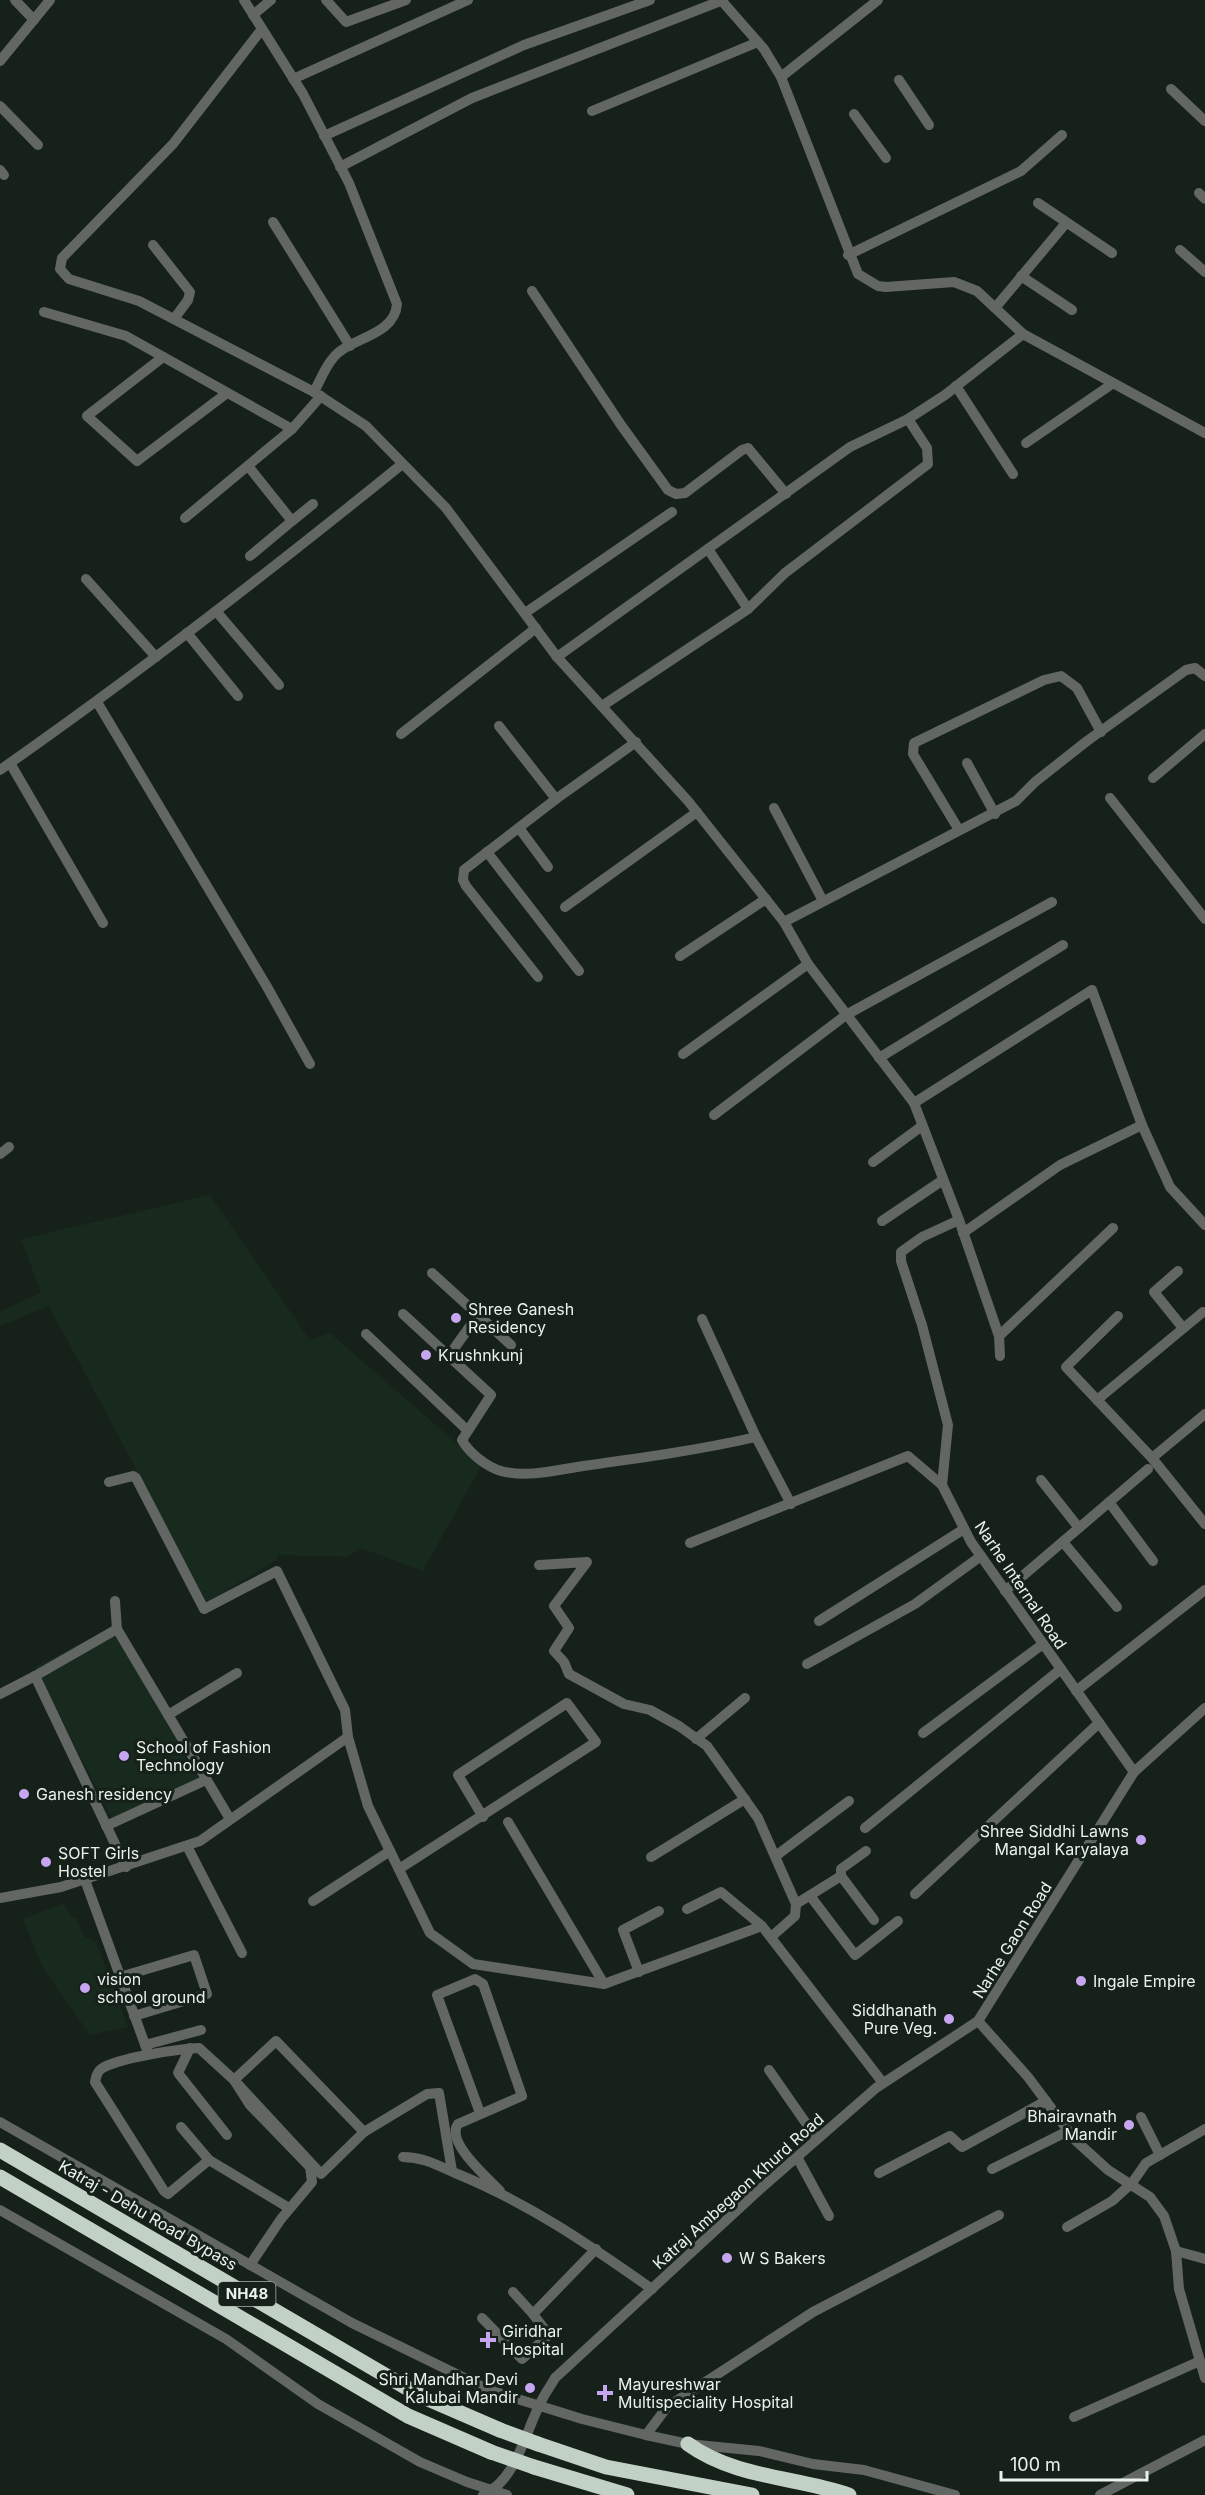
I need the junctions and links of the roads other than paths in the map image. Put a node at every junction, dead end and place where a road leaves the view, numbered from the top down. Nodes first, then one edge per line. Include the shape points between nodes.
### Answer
1 (15, 0) edge
2 (50, 0) edge
3 (244, 0) edge
4 (271, 0) edge
5 (326, 0) edge
6 (406, 0) edge
7 (468, 0) edge
8 (651, 0) edge
9 (722, 0) edge
10 (878, 0) edge
11 (254, 15) junction
12 (34, 20) junction
13 (262, 29) junction
14 (758, 42) junction
15 (0, 61) edge
16 (781, 77) junction
17 (293, 79) junction
18 (899, 80) dead end
19 (1171, 89) dead end
20 (0, 106) edge
21 (592, 111) dead end
22 (854, 114) dead end
23 (1205, 121) edge
24 (929, 125) dead end
25 (1062, 135) dead end
26 (324, 136) junction
27 (38, 145) dead end
28 (886, 158) dead end
29 (340, 167) junction
30 (1038, 203) dead end
31 (273, 222) dead end
32 (1066, 223) junction
33 (153, 245) dead end
34 (1180, 250) dead end
35 (1112, 253) dead end
36 (848, 255) junction
37 (1205, 272) edge
38 (1021, 276) junction
39 (532, 291) dead end
40 (995, 308) junction
41 (1072, 310) dead end
42 (44, 312) dead end
43 (174, 319) junction
44 (1023, 334) junction
45 (350, 346) junction
46 (163, 357) junction
47 (1112, 384) junction
48 (956, 386) junction
49 (226, 393) junction
50 (318, 394) junction
51 (908, 419) junction
52 (292, 429) junction
53 (1205, 433) edge
54 (1026, 443) dead end
55 (401, 465) junction
56 (249, 466) junction
57 (1013, 474) dead end
58 (786, 494) junction
59 (313, 504) dead end
60 (672, 512) dead end
61 (185, 518) dead end
62 (292, 521) junction
63 (708, 549) junction
64 (250, 556) dead end
65 (86, 579) dead end
66 (748, 609) junction
67 (216, 611) junction
68 (525, 613) junction
69 (536, 628) junction
70 (187, 633) junction
71 (156, 657) junction
72 (557, 657) junction
73 (1205, 676) edge
74 (279, 685) dead end
75 (238, 696) dead end
76 (97, 702) junction
77 (602, 706) junction
78 (499, 726) dead end
79 (1101, 732) junction
80 (401, 734) dead end
81 (1205, 734) edge
82 (636, 742) junction
83 (10, 763) junction
84 (967, 763) dead end
85 (0, 770) edge
86 (1153, 778) dead end
87 (1110, 798) dead end
88 (556, 799) junction
89 (774, 808) dead end
90 (697, 812) junction
91 (995, 814) junction
92 (519, 828) junction
93 (959, 830) junction
94 (487, 852) junction
95 (548, 867) dead end
96 (766, 899) junction
97 (823, 901) junction
98 (1052, 902) dead end
99 (565, 907) dead end
100 (1205, 919) edge
101 (784, 922) junction
102 (104, 923) dead end
103 (1063, 945) dead end
104 (680, 956) dead end
105 (808, 964) junction
106 (579, 971) dead end
107 (538, 977) dead end
108 (846, 1015) junction
109 (683, 1054) dead end
110 (879, 1058) junction
111 (310, 1064) dead end
112 (914, 1103) junction
113 (714, 1115) dead end
114 (1142, 1125) junction
115 (922, 1126) junction
116 (873, 1162) dead end
117 (944, 1180) junction
118 (959, 1220) junction
119 (882, 1221) dead end
120 (1205, 1225) edge
121 (1113, 1228) dead end
122 (963, 1233) junction
123 (1178, 1271) dead end
124 (432, 1273) dead end
125 (1203, 1312) dead end
126 (404, 1314) dead end
127 (478, 1315) junction
128 (1118, 1316) dead end
129 (702, 1319) dead end
130 (1183, 1328) junction
131 (366, 1334) dead end
132 (999, 1336) junction
133 (511, 1345) dead end
134 (1000, 1356) dead end
135 (448, 1357) junction
136 (1097, 1400) junction
137 (1205, 1414) edge
138 (466, 1430) junction
139 (756, 1437) junction
140 (1150, 1464) junction
141 (1041, 1480) dead end
142 (109, 1482) dead end
143 (942, 1485) junction
144 (1109, 1502) junction
145 (791, 1504) junction
146 (1205, 1523) edge
147 (1080, 1528) junction
148 (964, 1529) junction
149 (1063, 1542) junction
150 (690, 1543) dead end
151 (981, 1556) junction
152 (1153, 1561) dead end
153 (539, 1565) dead end
154 (1205, 1590) edge
155 (1005, 1591) junction
156 (115, 1601) dead end
157 (1117, 1607) dead end
158 (819, 1621) dead end
159 (117, 1629) junction
160 (1043, 1644) junction
161 (807, 1664) dead end
162 (1061, 1669) junction
163 (237, 1672) dead end
164 (34, 1676) junction
165 (1076, 1691) junction
166 (0, 1695) edge
167 (745, 1698) dead end
168 (1205, 1708) edge
169 (168, 1715) junction
170 (1099, 1723) junction
171 (923, 1733) dead end
172 (348, 1737) junction
173 (696, 1739) junction
174 (1134, 1772) junction
175 (206, 1780) junction
176 (745, 1799) junction
177 (849, 1801) dead end
178 (483, 1817) junction
179 (230, 1819) junction
180 (508, 1822) dead end
181 (106, 1826) junction
182 (866, 1828) dead end
183 (187, 1846) junction
184 (390, 1851) junction
185 (866, 1851) dead end
186 (777, 1855) junction
187 (651, 1857) dead end
188 (126, 1867) junction
189 (399, 1869) junction
190 (842, 1876) junction
191 (85, 1880) junction
192 (915, 1894) dead end
193 (811, 1897) junction
194 (0, 1898) edge
195 (313, 1901) dead end
196 (796, 1904) junction
197 (687, 1909) dead end
198 (659, 1911) dead end
199 (874, 1920) dead end
200 (898, 1921) dead end
201 (762, 1926) junction
202 (771, 1937) junction
203 (242, 1953) dead end
204 (639, 1972) junction
205 (120, 1977) junction
206 (604, 1984) junction
207 (134, 2016) junction
208 (978, 2021) junction
209 (201, 2030) dead end
210 (190, 2048) junction
211 (769, 2070) dead end
212 (234, 2080) junction
213 (883, 2083) junction
214 (1046, 2101) junction
215 (480, 2113) junction
216 (1141, 2117) dead end
217 (0, 2122) edge
218 (181, 2127) dead end
219 (1205, 2129) edge
220 (1068, 2131) junction
221 (364, 2132) junction
222 (227, 2135) dead end
223 (817, 2139) junction
224 (0, 2150) edge
225 (1160, 2155) junction
226 (403, 2157) dead end
227 (797, 2157) junction
228 (209, 2160) junction
229 (992, 2169) dead end
230 (452, 2171) junction
231 (879, 2173) dead end
232 (0, 2176) edge
233 (1132, 2183) junction
234 (500, 2191) junction
235 (289, 2208) junction
236 (0, 2210) edge
237 (999, 2215) dead end
238 (829, 2216) dead end
239 (1066, 2227) dead end
240 (596, 2249) junction
241 (1176, 2251) junction
242 (1205, 2259) edge
243 (250, 2265) junction
244 (652, 2289) junction
245 (513, 2292) dead end
246 (533, 2314) junction
247 (482, 2318) dead end
248 (1200, 2361) junction
249 (1205, 2378) edge
250 (539, 2405) junction
251 (1074, 2418) dead end
252 (646, 2435) junction
253 (1205, 2440) edge
254 (688, 2444) junction
255 (494, 2490) junction
256 (483, 2495) edge
257 (507, 2495) edge
258 (627, 2495) edge
259 (752, 2495) edge
260 (849, 2495) edge
261 (955, 2495) edge
262 (1100, 2495) edge

1 - 12 street
2 - 12 street
3 - 11 street
4 - 11 street
5 - 6 street via 346,22
7 - 17 street
8 - 26 street via 524,45
9 - 14 street
9 - 29 street via 472,98
10 - 16 street
11 - 13 street
12 - 15 street
13 - 17 street
13 - 43 street via 172,144 60,263 69,279 139,301
14 - 16 street
14 - 21 street
16 - 36 street
17 - 26 street
18 - 24 street
19 - 23 street
20 - 27 street
22 - 28 street
25 - 36 street via 1021,171
26 - 29 street
29 - 45 street via 397,304 397,314 389,324
30 - 32 street
31 - 45 street
32 - 35 street
32 - 38 street
33 - 43 street via 190,292
34 - 37 street
36 - 40 street via 858,274 878,286 954,282 977,291
38 - 40 street
38 - 41 street
39 - 58 street via 668,490 685,493 748,448
40 - 44 street
42 - 46 street via 126,336
43 - 50 street
44 - 47 street
44 - 48 street
45 - 50 street via 329,363
46 - 49 street
46 - 49 street via 87,416 137,461
47 - 53 street
47 - 54 street
48 - 51 street
48 - 57 street
49 - 52 street
50 - 52 street
50 - 55 street via 366,426
51 - 58 street via 850,447
51 - 66 street via 927,448 928,464 785,573
52 - 56 street
55 - 67 street
55 - 68 street via 460,525
56 - 61 street
56 - 62 street
58 - 63 street
59 - 62 street
60 - 68 street
62 - 64 street
63 - 66 street
63 - 72 street
65 - 71 street
66 - 77 street
67 - 70 street
67 - 74 street
68 - 69 street
69 - 72 street
69 - 80 street
70 - 71 street
70 - 75 street
71 - 76 street
72 - 77 street
73 - 79 street via 1195,668 1186,670
76 - 83 street
76 - 111 street
77 - 82 street
78 - 88 street
79 - 91 street
79 - 93 street via 1077,688 1061,676 1044,680 915,743 914,754
81 - 86 street
82 - 88 street
82 - 90 street
83 - 85 street
83 - 102 street
84 - 91 street
87 - 100 street
88 - 92 street
89 - 97 street
90 - 96 street
90 - 99 street
91 - 93 street
92 - 94 street
92 - 95 street
93 - 97 street
94 - 106 street
94 - 107 street via 464,870 463,880
96 - 101 street
96 - 104 street
97 - 101 street
98 - 108 street
101 - 105 street
103 - 110 street
105 - 108 street
105 - 109 street
108 - 110 street
108 - 113 street
110 - 112 street
112 - 114 street via 1092,990
112 - 115 street
114 - 120 street via 1170,1187
114 - 122 street via 1060,1165
115 - 116 street
115 - 117 street
117 - 118 street
117 - 119 street
118 - 122 street
118 - 143 street via 901,1252 948,1425
121 - 132 street
122 - 132 street
123 - 130 street via 1154,1292
124 - 127 street
125 - 130 street
126 - 135 street
127 - 133 street
127 - 135 street
128 - 136 street via 1066,1367
129 - 139 street
130 - 136 street
131 - 138 street
132 - 134 street
135 - 138 street via 491,1395
136 - 140 street
137 - 140 street
138 - 139 street via 462,1440 465,1446 484,1462 501,1471 535,1473
139 - 145 street
140 - 144 street
140 - 146 street
141 - 147 street
142 - 172 street via 136,1478 204,1609 277,1571 345,1710
143 - 145 street via 908,1456
143 - 148 street, Narhe Internal Road
144 - 147 street
144 - 152 street
145 - 150 street
147 - 149 street
148 - 151 street, Narhe Internal Road
148 - 158 street
149 - 155 street
149 - 157 street
151 - 155 street, Narhe Internal Road
151 - 161 street via 915,1604
153 - 173 street via 587,1562 554,1606 569,1628 554,1651 568,1674 624,1704 650,1710
154 - 165 street
155 - 160 street, Narhe Internal Road
156 - 159 street
159 - 164 street
159 - 169 street
160 - 162 street, Narhe Internal Road
160 - 171 street
162 - 165 street, Narhe Internal Road
162 - 182 street
163 - 169 street
164 - 166 street
164 - 181 street
165 - 170 street, Narhe Internal Road
167 - 173 street
168 - 174 street, Narhe Gaon Road
169 - 175 street
170 - 174 street, Narhe Internal Road
170 - 192 street
172 - 179 street
172 - 184 street via 368,1806
173 - 176 street via 707,1746
174 - 208 street, Narhe Gaon Road
175 - 179 street
175 - 181 street
176 - 186 street
176 - 187 street
177 - 186 street
178 - 178 street via 458,1775 567,1703 596,1742
178 - 189 street
179 - 183 street
180 - 206 street
181 - 188 street
183 - 188 street
183 - 203 street
184 - 189 street
184 - 195 street
185 - 190 street via 841,1869
186 - 196 street
188 - 191 street
189 - 206 street via 430,1933 473,1964
190 - 193 street
190 - 199 street
191 - 194 street
191 - 205 street
193 - 196 street
193 - 200 street via 855,1955
196 - 202 street via 795,1916
197 - 201 street via 721,1892
198 - 204 street via 623,1930
201 - 202 street
201 - 204 street
202 - 213 street
204 - 206 street
205 - 207 street
205 - 207 street via 194,1955 207,1994
207 - 209 street via 146,2047
208 - 213 street, Katraj Ambegaon Khurd Road
208 - 214 street
210 - 212 street via 207,2052
210 - 222 street via 178,2073
210 - 228 street via 129,2059 100,2070 95,2082 168,2194 174,2193
211 - 223 street
212 - 221 street via 276,2041
212 - 221 street via 321,2174
212 - 235 street via 250,2105 313,2174 312,2182
213 - 223 street, Katraj Ambegaon Khurd Road
214 - 220 street
214 - 231 street via 962,2147 950,2136
215 - 215 street via 519,2099 522,2092 483,1984 476,1979 437,1995
215 - 234 street via 458,2124 455,2135 461,2149
216 - 225 street
217 - 243 street
218 - 228 street
219 - 225 street
220 - 229 street
220 - 233 street via 1108,2170
221 - 230 street via 427,2094 439,2093
223 - 227 street, Katraj Ambegaon Khurd Road
224 - 259 highway, Katraj - Dehu Road Bypass / NH48, bridge via 419,2395 500,2430 606,2467
225 - 233 street via 1146,2163
226 - 230 street via 416,2157
227 - 238 street
227 - 244 street, Katraj Ambegaon Khurd Road
228 - 235 street
230 - 234 street
232 - 258 highway, NH48, bridge via 408,2416 491,2452
233 - 239 street via 1112,2202
233 - 241 street via 1150,2197 1164,2216
234 - 240 street
235 - 243 street
236 - 255 street via 226,2339 318,2404 420,2462
237 - 252 street via 813,2312 667,2407
240 - 244 street
240 - 246 street
241 - 242 street
241 - 248 street via 1179,2289
243 - 250 street via 352,2323 480,2385
244 - 250 street, Katraj Ambegaon Khurd Road via 555,2378
245 - 246 street
246 - 247 street via 549,2334 522,2359
248 - 249 street
248 - 251 street
250 - 252 street
250 - 255 street, Katraj Ambegaon Khurd Road via 512,2466
252 - 254 street
253 - 262 street
254 - 260 highway via 705,2456 749,2472
254 - 261 street via 759,2451 813,2464 864,2470
255 - 256 street
255 - 257 street

